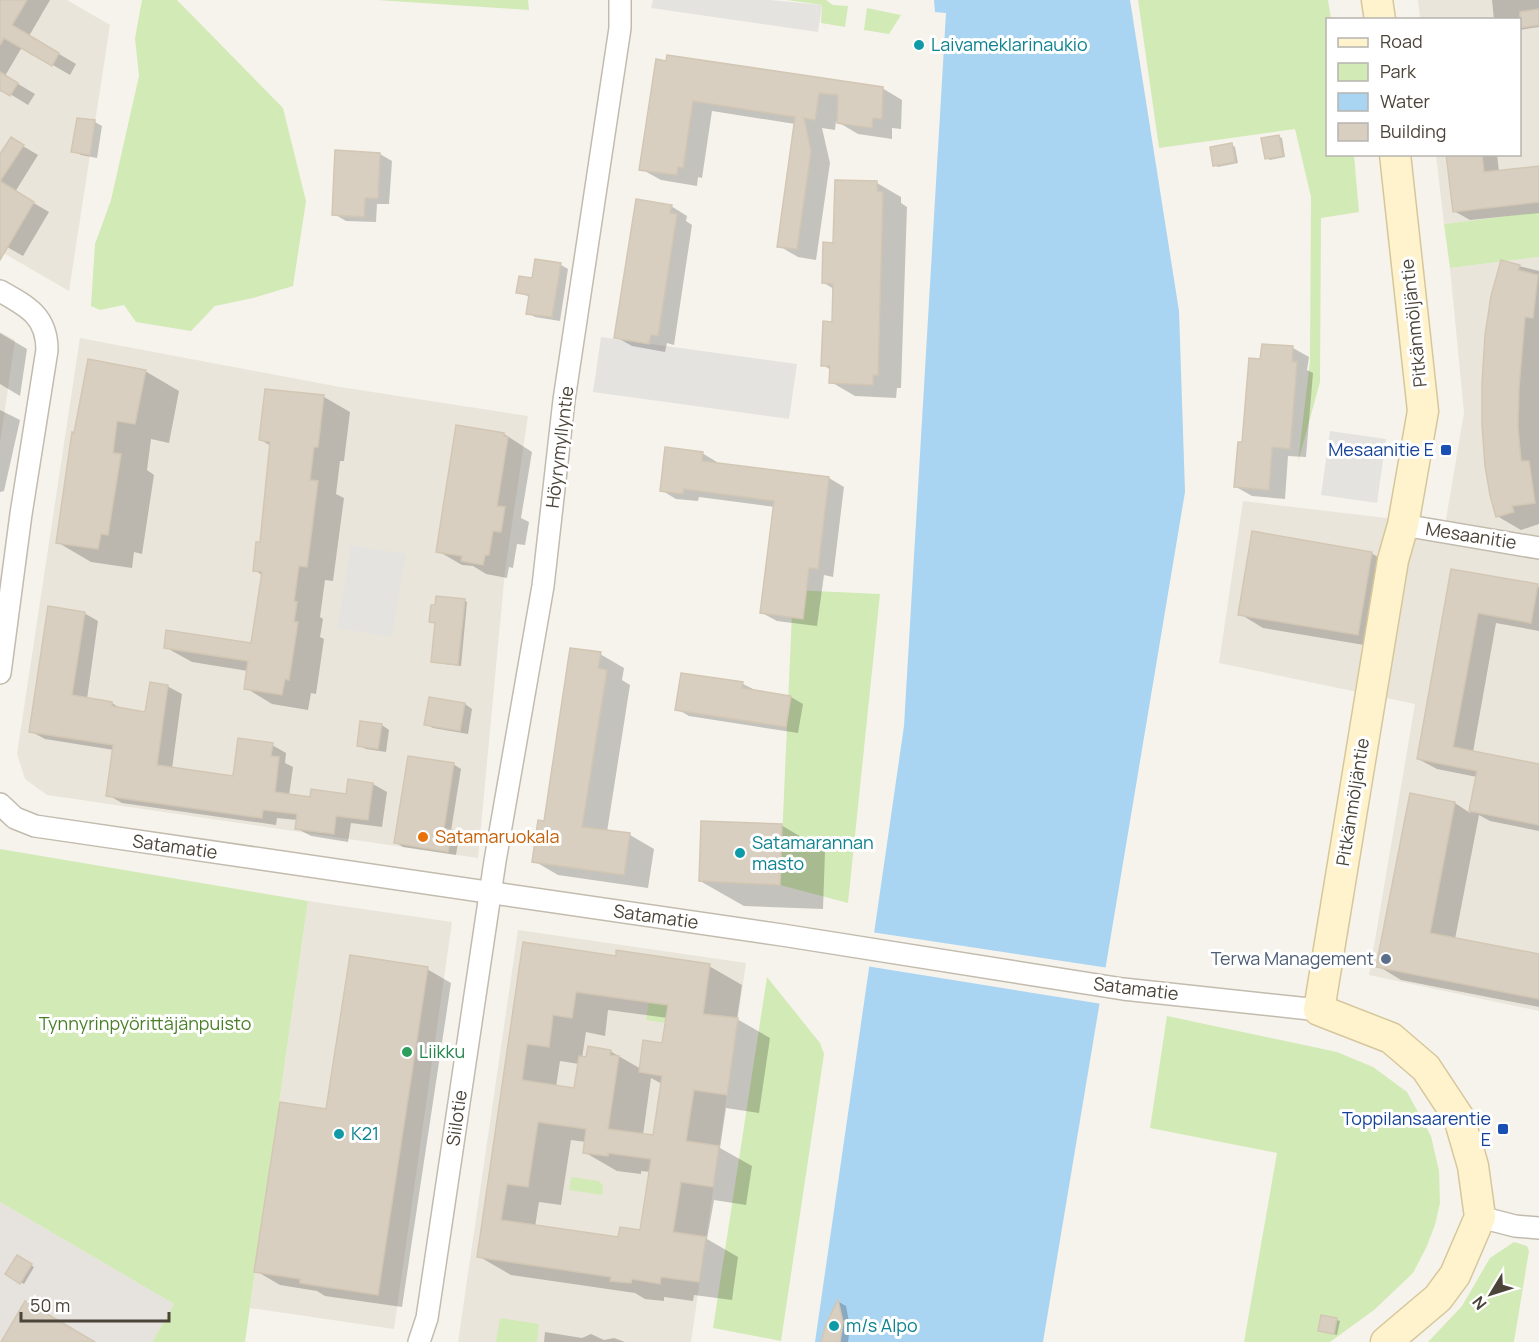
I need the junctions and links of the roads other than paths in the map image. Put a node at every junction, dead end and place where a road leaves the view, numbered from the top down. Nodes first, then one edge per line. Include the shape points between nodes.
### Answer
1 (620, 0) edge
2 (1377, 0) edge
3 (1380, 18) edge
4 (1395, 156) edge
5 (0, 291) edge
6 (1402, 525) junction
7 (1539, 548) edge
8 (0, 673) edge
9 (0, 804) edge
10 (490, 894) junction
11 (1318, 1010) junction
12 (1480, 1217) junction
13 (1539, 1228) edge
14 (419, 1342) edge
15 (1386, 1342) edge

1 - 10 street, Höyrymyllyntie via 620,28 564,400 543,586
2 - 3 street
4 - 6 street, Pitkänmöljäntie via 1423,411
5 - 8 street via 35,314 43,326 48,350
6 - 7 street, Mesaanitie
6 - 11 street, Pitkänmöljäntie
9 - 10 street, Satamatie via 15,818 35,826
10 - 11 street, Satamatie via 1124,989
10 - 14 street, Siilotie via 429,1307
11 - 12 street via 1391,1038 1426,1068 1459,1119 1473,1166
12 - 13 street
12 - 15 street via 1455,1275 1438,1298

